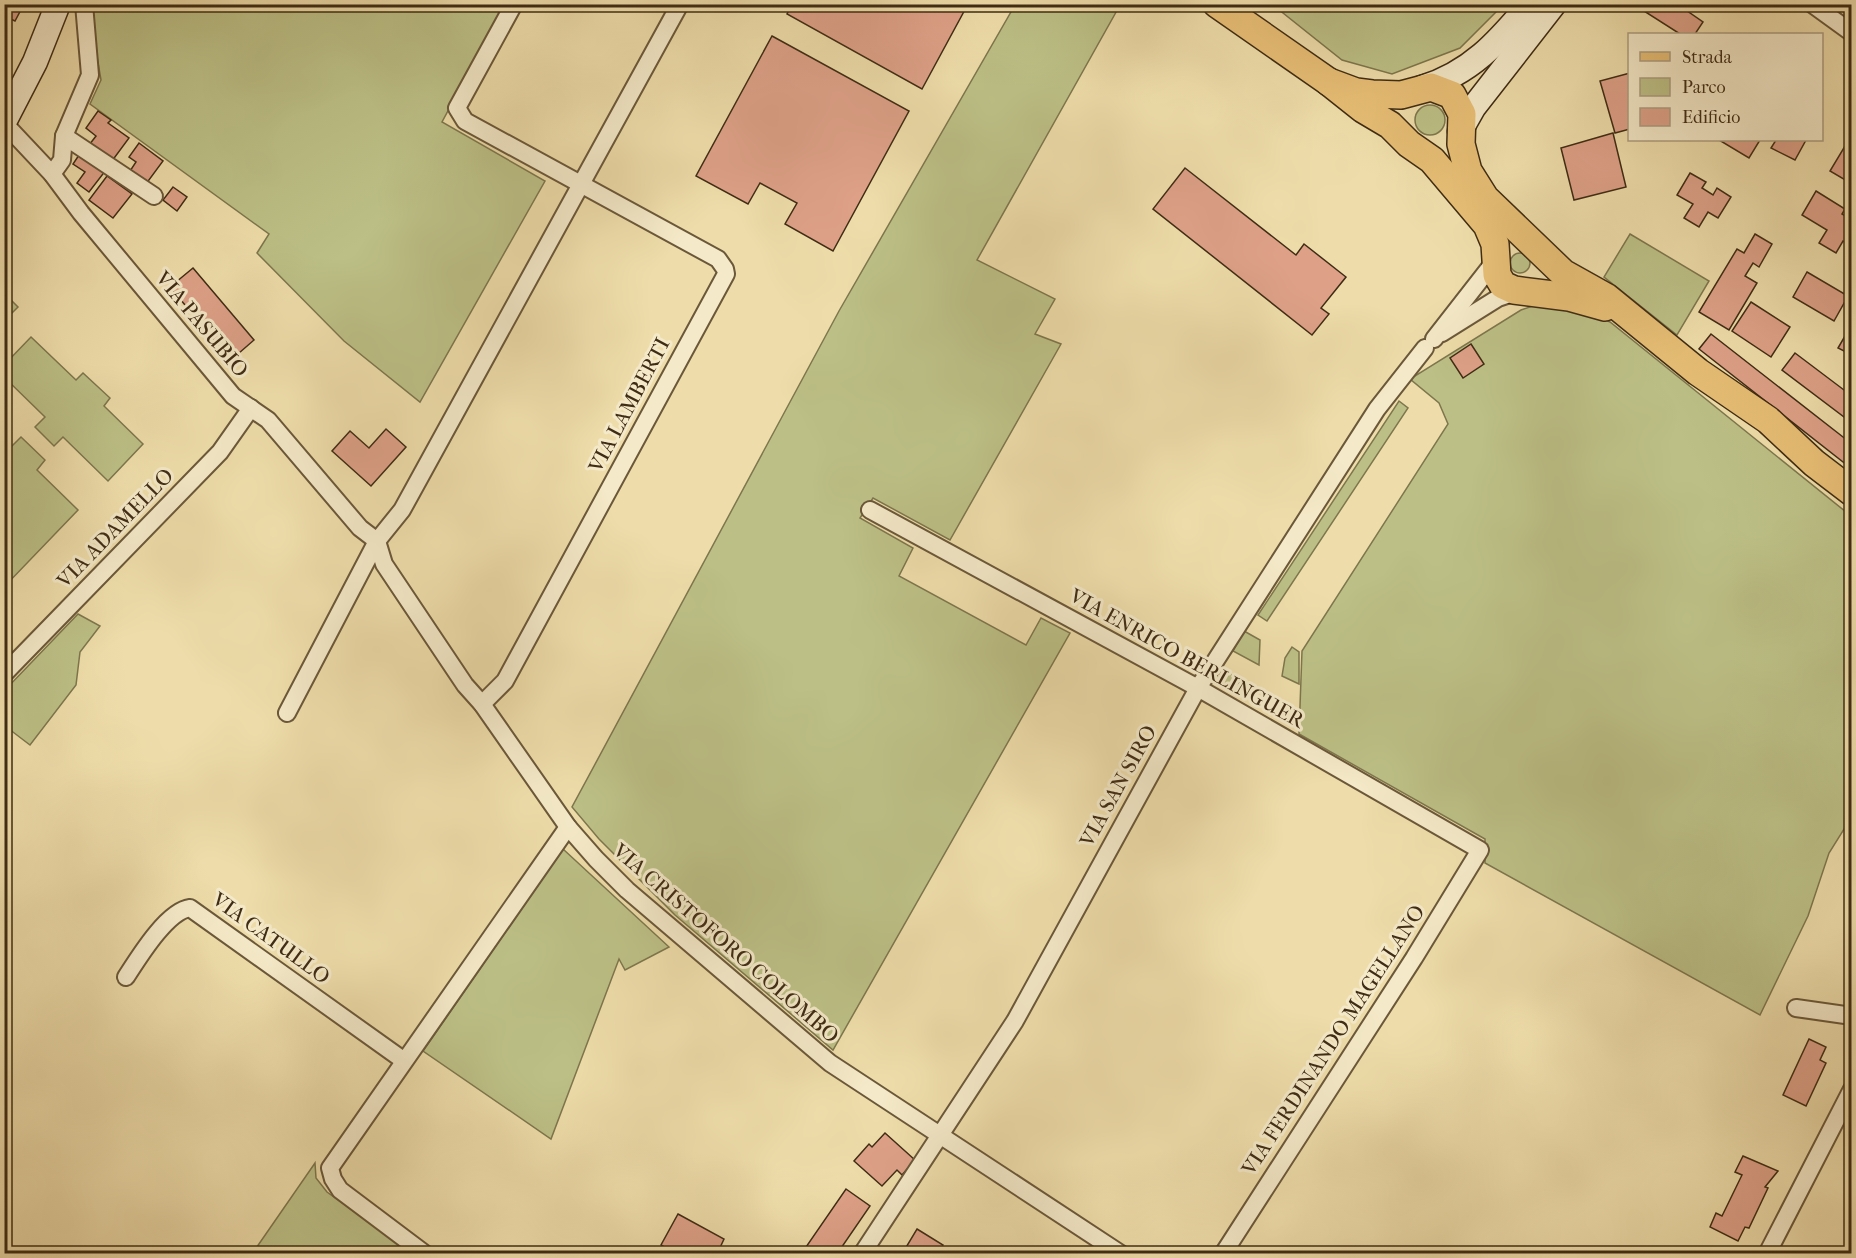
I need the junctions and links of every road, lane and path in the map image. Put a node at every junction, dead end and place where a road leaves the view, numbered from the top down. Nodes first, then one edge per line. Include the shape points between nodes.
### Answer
1 (58, 4) edge
2 (84, 4) edge
3 (514, 4) edge
4 (680, 4) edge
5 (1217, 4) edge
6 (1530, 4) edge
7 (1554, 4) edge
8 (1812, 4) edge
9 (1851, 33) edge
10 (1329, 82) junction
11 (1418, 89) junction
12 (4, 123) edge
13 (1462, 126) junction
14 (64, 136) junction
15 (1411, 144) junction
16 (52, 174) junction
17 (579, 186) junction
18 (154, 196) dead end
19 (1540, 248) junction
20 (1496, 253) junction
21 (1519, 291) junction
22 (1631, 318) junction
23 (1425, 348) dead end
24 (251, 408) junction
25 (1851, 492) edge
26 (870, 510) dead end
27 (377, 541) junction
28 (4, 674) edge
29 (1198, 688) junction
30 (482, 704) junction
31 (287, 713) dead end
32 (568, 827) junction
33 (1480, 850) joint
34 (126, 976) dead end
35 (1796, 1008) dead end
36 (1851, 1016) edge
37 (404, 1060) junction
38 (1851, 1089) edge
39 (942, 1134) junction
40 (425, 1254) edge
41 (862, 1254) edge
42 (1121, 1254) edge
43 (1223, 1254) edge
44 (1767, 1254) edge

1 - 12 street via 35,62
2 - 14 street via 90,75
3 - 17 street via 457,108 465,122
4 - 17 street
5 - 10 main road
6 - 11 street via 1495,46 1474,63 1454,76
7 - 13 street
8 - 9 street
10 - 11 main road via 1372,94
10 - 15 main road
11 - 13 main road via 1437,88 1452,96 1460,108
11 - 15 main road via 1405,98 1399,109 1398,127
12 - 16 street, VIA PASUBIO
13 - 15 main road via 1446,148 1431,152
13 - 19 main road via 1462,150 1475,185
14 - 16 street via 62,160
14 - 18 street
15 - 20 main road via 1437,165 1483,219
16 - 24 street, VIA PASUBIO via 233,396
17 - 27 street via 402,510
17 - 30 street, VIA LAMBERTI via 718,260 726,274 505,681
19 - 21 main road via 1546,263 1542,278 1532,288
19 - 22 main road via 1563,273 1597,291
20 - 21 main road via 1500,282
20 - 21 street via 1491,266 1434,339 1498,298
21 - 22 main road via 1569,297
22 - 25 main road via 1698,372 1743,416 1774,440 1814,462
23 - 29 street, VIA SAN SIRO via 1377,409
24 - 27 street, VIA PASUBIO via 268,420 360,528
24 - 28 street, VIA ADAMELLO via 220,452
26 - 29 street, VIA ENRICO BERLINGUER
27 - 30 street, VIA CRISTOFORO COLOMBO via 384,564 465,685
27 - 31 street
29 - 33 street, VIA ENRICO BERLINGUER
29 - 39 street, VIA SAN SIRO via 1015,1021
30 - 32 street, VIA CRISTOFORO COLOMBO
32 - 37 street
32 - 39 street, VIA CRISTOFORO COLOMBO via 662,922 823,1058
33 - 43 street, VIA FERDINANDO MAGELLANO
34 - 37 street, VIA CATULLO via 149,943 181,909 190,908
35 - 36 street
37 - 40 street via 330,1168 340,1190
38 - 44 street
39 - 41 street, VIA SAN SIRO
39 - 42 street, VIA CRISTOFORO COLOMBO

